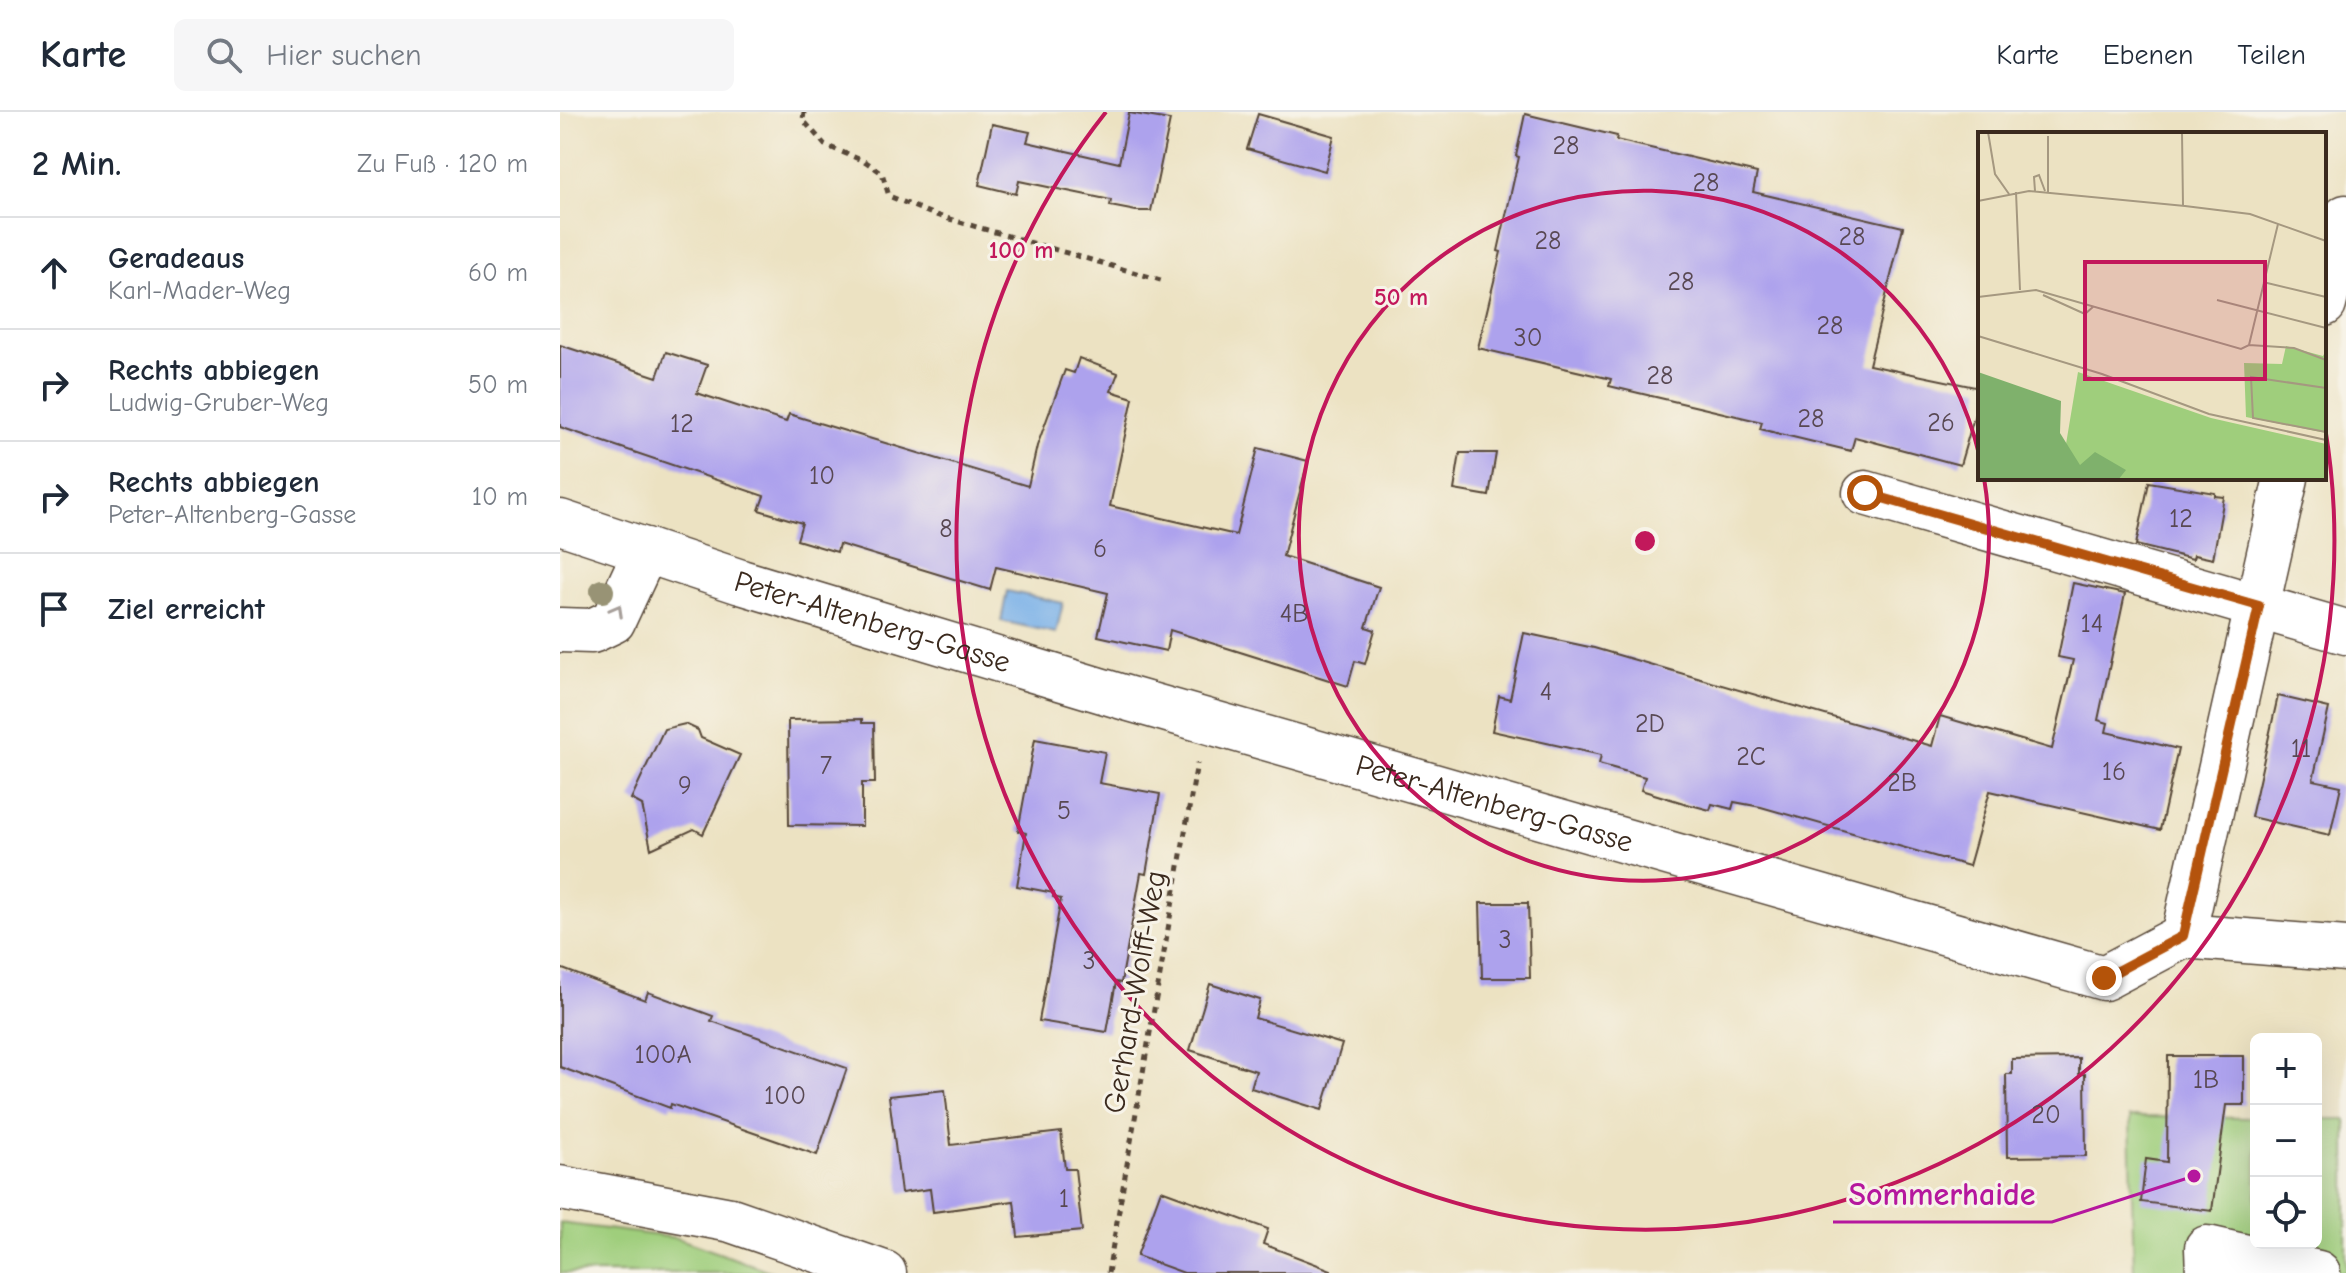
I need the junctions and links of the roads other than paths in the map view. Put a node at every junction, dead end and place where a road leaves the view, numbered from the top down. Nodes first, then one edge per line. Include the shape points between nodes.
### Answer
1 (2346, 217) edge
2 (2326, 296) edge
3 (2326, 318) edge
4 (2346, 323) edge
5 (2286, 480) edge
6 (1865, 493) dead end
7 (560, 522) edge
8 (646, 550) junction
9 (2259, 606) junction
10 (560, 630) edge
11 (2346, 632) edge
12 (2183, 936) junction
13 (2346, 949) edge
14 (560, 1188) edge
15 (2208, 1261) edge
16 (884, 1273) edge
17 (2318, 1273) edge

1 - 2 street
3 - 4 street
5 - 9 street
6 - 9 street
7 - 8 street, Peter-Altenberg-Gasse
10 -> 8 street via 592,631 613,621
8 - 12 street, Peter-Altenberg-Gasse via 1066,680 2104,978
9 - 11 street
9 - 12 street
12 - 13 street
14 - 16 street via 731,1220
15 - 17 street

